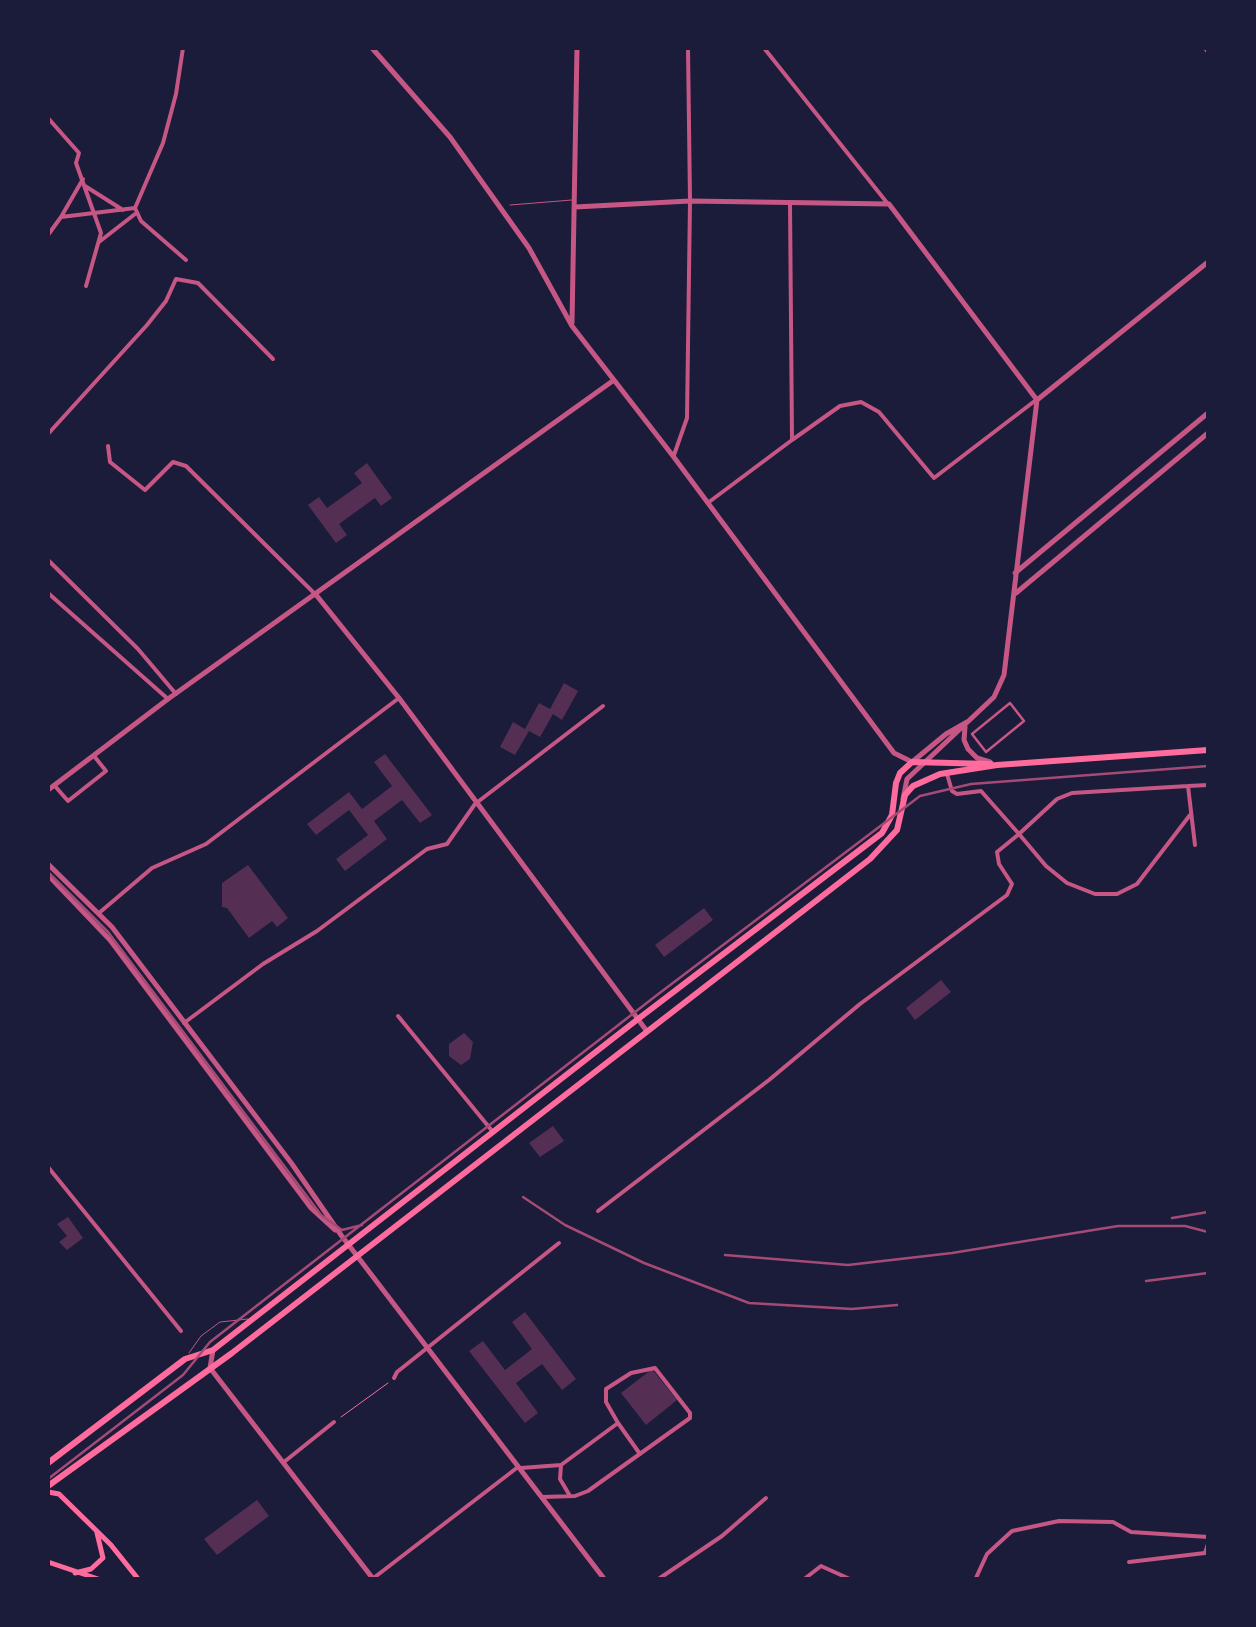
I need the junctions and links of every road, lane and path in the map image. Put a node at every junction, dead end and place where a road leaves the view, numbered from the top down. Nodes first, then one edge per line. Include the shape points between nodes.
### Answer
1 (183, 48) edge
2 (372, 48) edge
3 (577, 48) edge
4 (688, 48) edge
5 (764, 48) edge
6 (48, 118) edge
7 (84, 182) junction
8 (690, 201) junction
9 (790, 203) junction
10 (576, 204) junction
11 (888, 204) junction
12 (510, 205) dead end
13 (123, 210) junction
14 (135, 212) junction
15 (95, 213) junction
16 (61, 217) junction
17 (48, 235) edge
18 (98, 243) junction
19 (186, 260) dead end
20 (1208, 262) edge
21 (86, 286) dead end
22 (572, 326) junction
23 (272, 359) dead end
24 (614, 380) junction
25 (1037, 400) junction
26 (1208, 413) edge
27 (1208, 433) edge
28 (48, 434) edge
29 (792, 440) junction
30 (108, 446) dead end
31 (673, 456) junction
32 (1116, 490) junction
33 (1125, 502) junction
34 (708, 503) junction
35 (1058, 540) junction
36 (1066, 550) junction
37 (48, 560) edge
38 (1016, 573) junction
39 (48, 593) edge
40 (1014, 595) junction
41 (316, 596) junction
42 (176, 694) junction
43 (399, 698) junction
44 (168, 699) junction
45 (603, 706) dead end
46 (967, 722) junction
47 (972, 734) joint
48 (1208, 750) edge
49 (894, 753) junction
50 (93, 756) junction
51 (912, 762) junction
52 (926, 762) junction
53 (997, 765) junction
54 (946, 774) junction
55 (896, 783) junction
56 (1208, 785) edge
57 (1188, 786) junction
58 (51, 787) edge
59 (903, 802) junction
60 (475, 804) junction
61 (1190, 816) junction
62 (1019, 834) junction
63 (1195, 845) dead end
64 (48, 864) edge
65 (48, 875) edge
66 (99, 913) junction
67 (398, 1016) dead end
68 (638, 1019) junction
69 (184, 1023) junction
70 (646, 1030) junction
71 (493, 1132) junction
72 (48, 1167) edge
73 (598, 1211) dead end
74 (341, 1235) junction
75 (558, 1243) dead end
76 (349, 1245) junction
77 (357, 1255) junction
78 (252, 1319) junction
79 (181, 1331) dead end
80 (428, 1347) junction
81 (213, 1350) junction
82 (185, 1359) junction
83 (210, 1368) junction
84 (394, 1378) joint
85 (334, 1422) joint
86 (618, 1423) junction
87 (640, 1454) junction
88 (284, 1462) junction
89 (48, 1463) edge
90 (561, 1465) junction
91 (520, 1467) junction
92 (58, 1479) junction
93 (48, 1489) edge
94 (60, 1494) junction
95 (570, 1496) junction
96 (542, 1497) junction
97 (766, 1498) dead end
98 (96, 1530) junction
99 (1208, 1540) edge
100 (48, 1562) edge
101 (1129, 1562) dead end
102 (75, 1573) junction
103 (373, 1579) edge
104 (101, 1580) edge
105 (139, 1580) edge
106 (604, 1580) edge
107 (658, 1580) edge
108 (802, 1580) edge
109 (852, 1580) edge
110 (974, 1580) edge

1 - 14 street via 164,143
2 - 22 street via 450,138 529,248
3 - 10 street
4 - 8 street
5 - 11 street
6 - 7 street via 79,153
7 - 13 street
7 - 15 street
7 - 16 street
8 - 9 street
8 - 10 street
8 - 31 street via 687,418
9 - 11 street
9 - 29 street
10 - 12 lane
10 - 22 street
11 - 25 street
13 - 14 street
13 - 15 street
14 - 18 street
14 - 19 street
15 - 16 street
15 - 18 street
16 - 17 street
18 - 21 street
20 - 25 street
22 - 24 street
23 - 28 street via 198,284 176,278 147,325
24 - 31 street
24 - 41 street
25 - 29 street via 934,478 879,412 861,402 840,406
25 - 38 street
26 - 32 street
27 - 33 street
29 - 34 street
30 - 41 street via 110,462 145,490 173,462 186,466
31 - 34 street
32 - 33 street
32 - 35 street
33 - 36 street
34 - 49 street
35 - 36 street
35 - 38 street
36 - 40 street
37 - 42 street
38 - 40 street
39 - 44 street
40 - 46 street via 998,692
41 - 42 street
41 - 43 street
42 - 44 street
43 - 60 street
43 - 66 street via 206,844 169,858
44 - 50 street
45 - 60 street
46 - 51 street
46 - 52 street
46 - 53 street via 968,749
47 - 47 street via 1010,703 1024,722 986,752
48 - 53 main road
49 - 51 street
49 - 55 street
50 - 58 street
50 - 58 street via 106,771 68,801
51 - 52 main road
51 - 55 main road
52 - 53 main road
52 - 59 street via 907,779
53 - 54 main road
54 - 59 main road via 913,786
54 - 62 street via 956,794 980,791
55 - 68 main road via 882,833
56 - 57 street
57 - 61 street
57 - 62 street via 1072,792
59 - 70 main road via 888,844
60 - 68 street
60 - 69 street via 447,844 426,850
61 - 62 street via 1136,884 1117,894 1067,883
61 - 63 street
62 - 73 street via 998,852 1012,884 1007,895
64 - 66 street
65 - 74 street via 110,940 311,1208
66 - 69 street
67 - 71 street
68 - 70 street
68 - 71 main road
69 - 74 street
70 - 77 main road
71 - 76 main road
72 - 79 street
74 - 76 street
75 - 80 street
76 - 77 street
76 - 78 main road
77 - 80 street
77 - 83 main road
78 - 81 main road
78 - 82 lane via 220,1322
80 - 84 street
80 - 91 street
81 - 82 main road
81 - 83 street
82 - 89 main road
83 - 88 street
83 - 92 main road
84 - 85 path
85 - 88 street
86 - 87 street
86 - 87 street via 606,1389 654,1368 691,1416
86 - 90 street
87 - 95 street via 588,1492
88 - 103 street
90 - 91 street
90 - 95 street via 561,1483
91 - 96 street
91 - 103 street
92 - 93 main road
92 - 94 main road
93 - 94 main road
94 - 98 main road
95 - 96 street
96 - 106 street
97 - 107 street
98 - 102 main road via 103,1558
98 - 105 main road
99 - 101 street via 1205,1553
99 - 110 street via 1131,1532 1112,1522 1059,1521 1012,1531 986,1554
100 - 102 main road
102 - 104 main road
108 - 109 street via 821,1566

